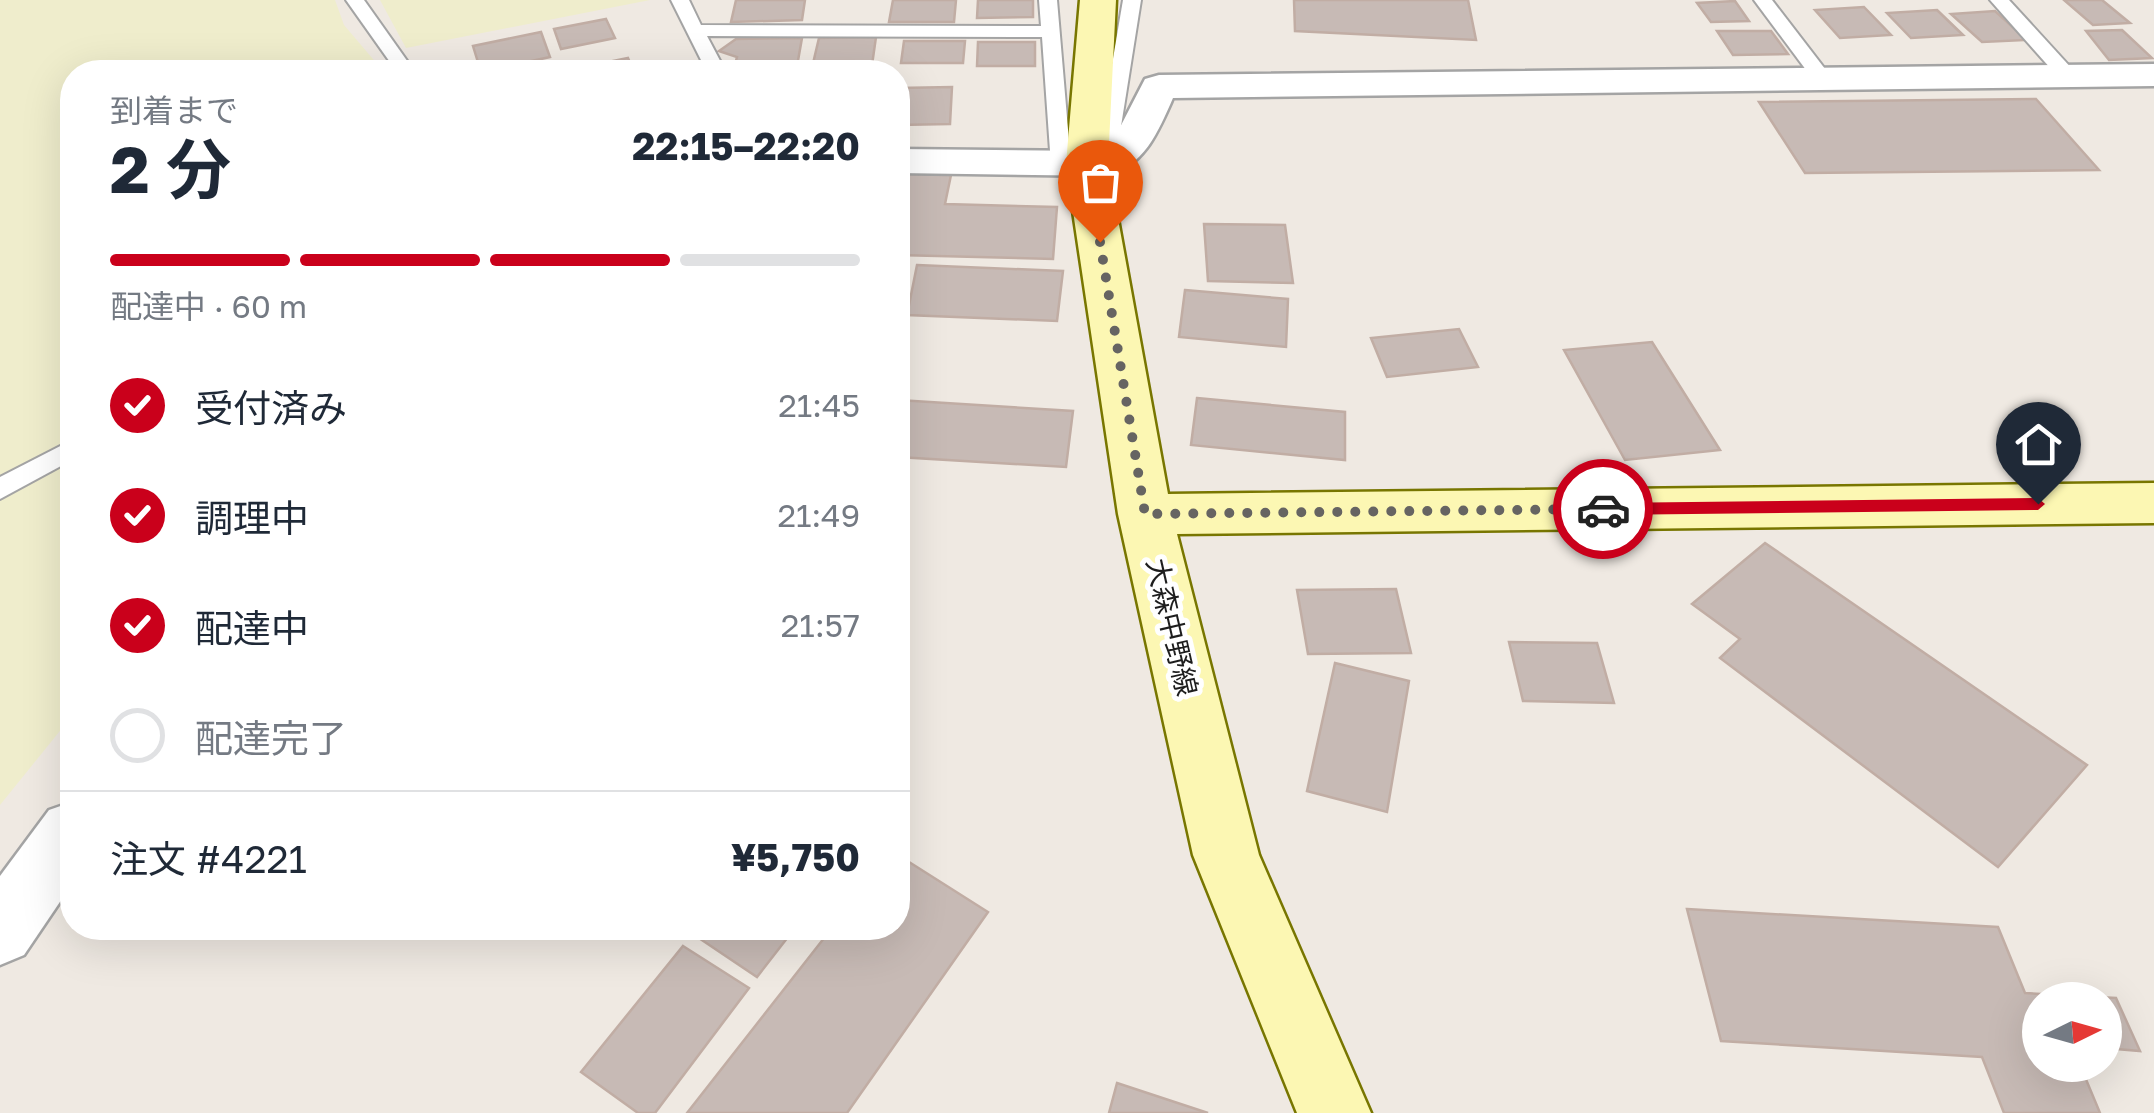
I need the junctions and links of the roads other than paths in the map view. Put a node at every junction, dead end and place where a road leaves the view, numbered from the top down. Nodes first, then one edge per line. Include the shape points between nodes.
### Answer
1 (355, 0) edge
2 (680, 0) edge
3 (1048, 0) edge
4 (1098, 0) edge
5 (1132, 0) edge
6 (1763, 0) edge
7 (1999, 0) edge
8 (697, 30) junction
9 (1050, 32) junction
10 (398, 60) edge
11 (711, 60) edge
12 (2154, 74) edge
13 (2067, 75) junction
14 (1822, 78) junction
15 (910, 161) edge
16 (1084, 164) junction
17 (60, 456) edge
18 (0, 489) edge
19 (2154, 503) edge
20 (1145, 514) junction
21 (60, 849) edge
22 (0, 932) edge
23 (1334, 1113) edge

1 - 10 lane
2 - 8 lane
3 - 9 lane
4 - 16 main road, 大森中野線
5 - 16 lane
6 - 14 lane
7 - 13 lane
8 - 9 lane
8 - 11 lane
9 - 16 lane
12 - 13 street
13 - 14 street
14 - 16 street via 1159,87 1133,141
15 - 16 street
16 - 20 main road, 大森中野線
17 - 18 lane
19 - 20 main road
20 - 23 main road, 大森中野線 via 1226,856
21 - 22 street

